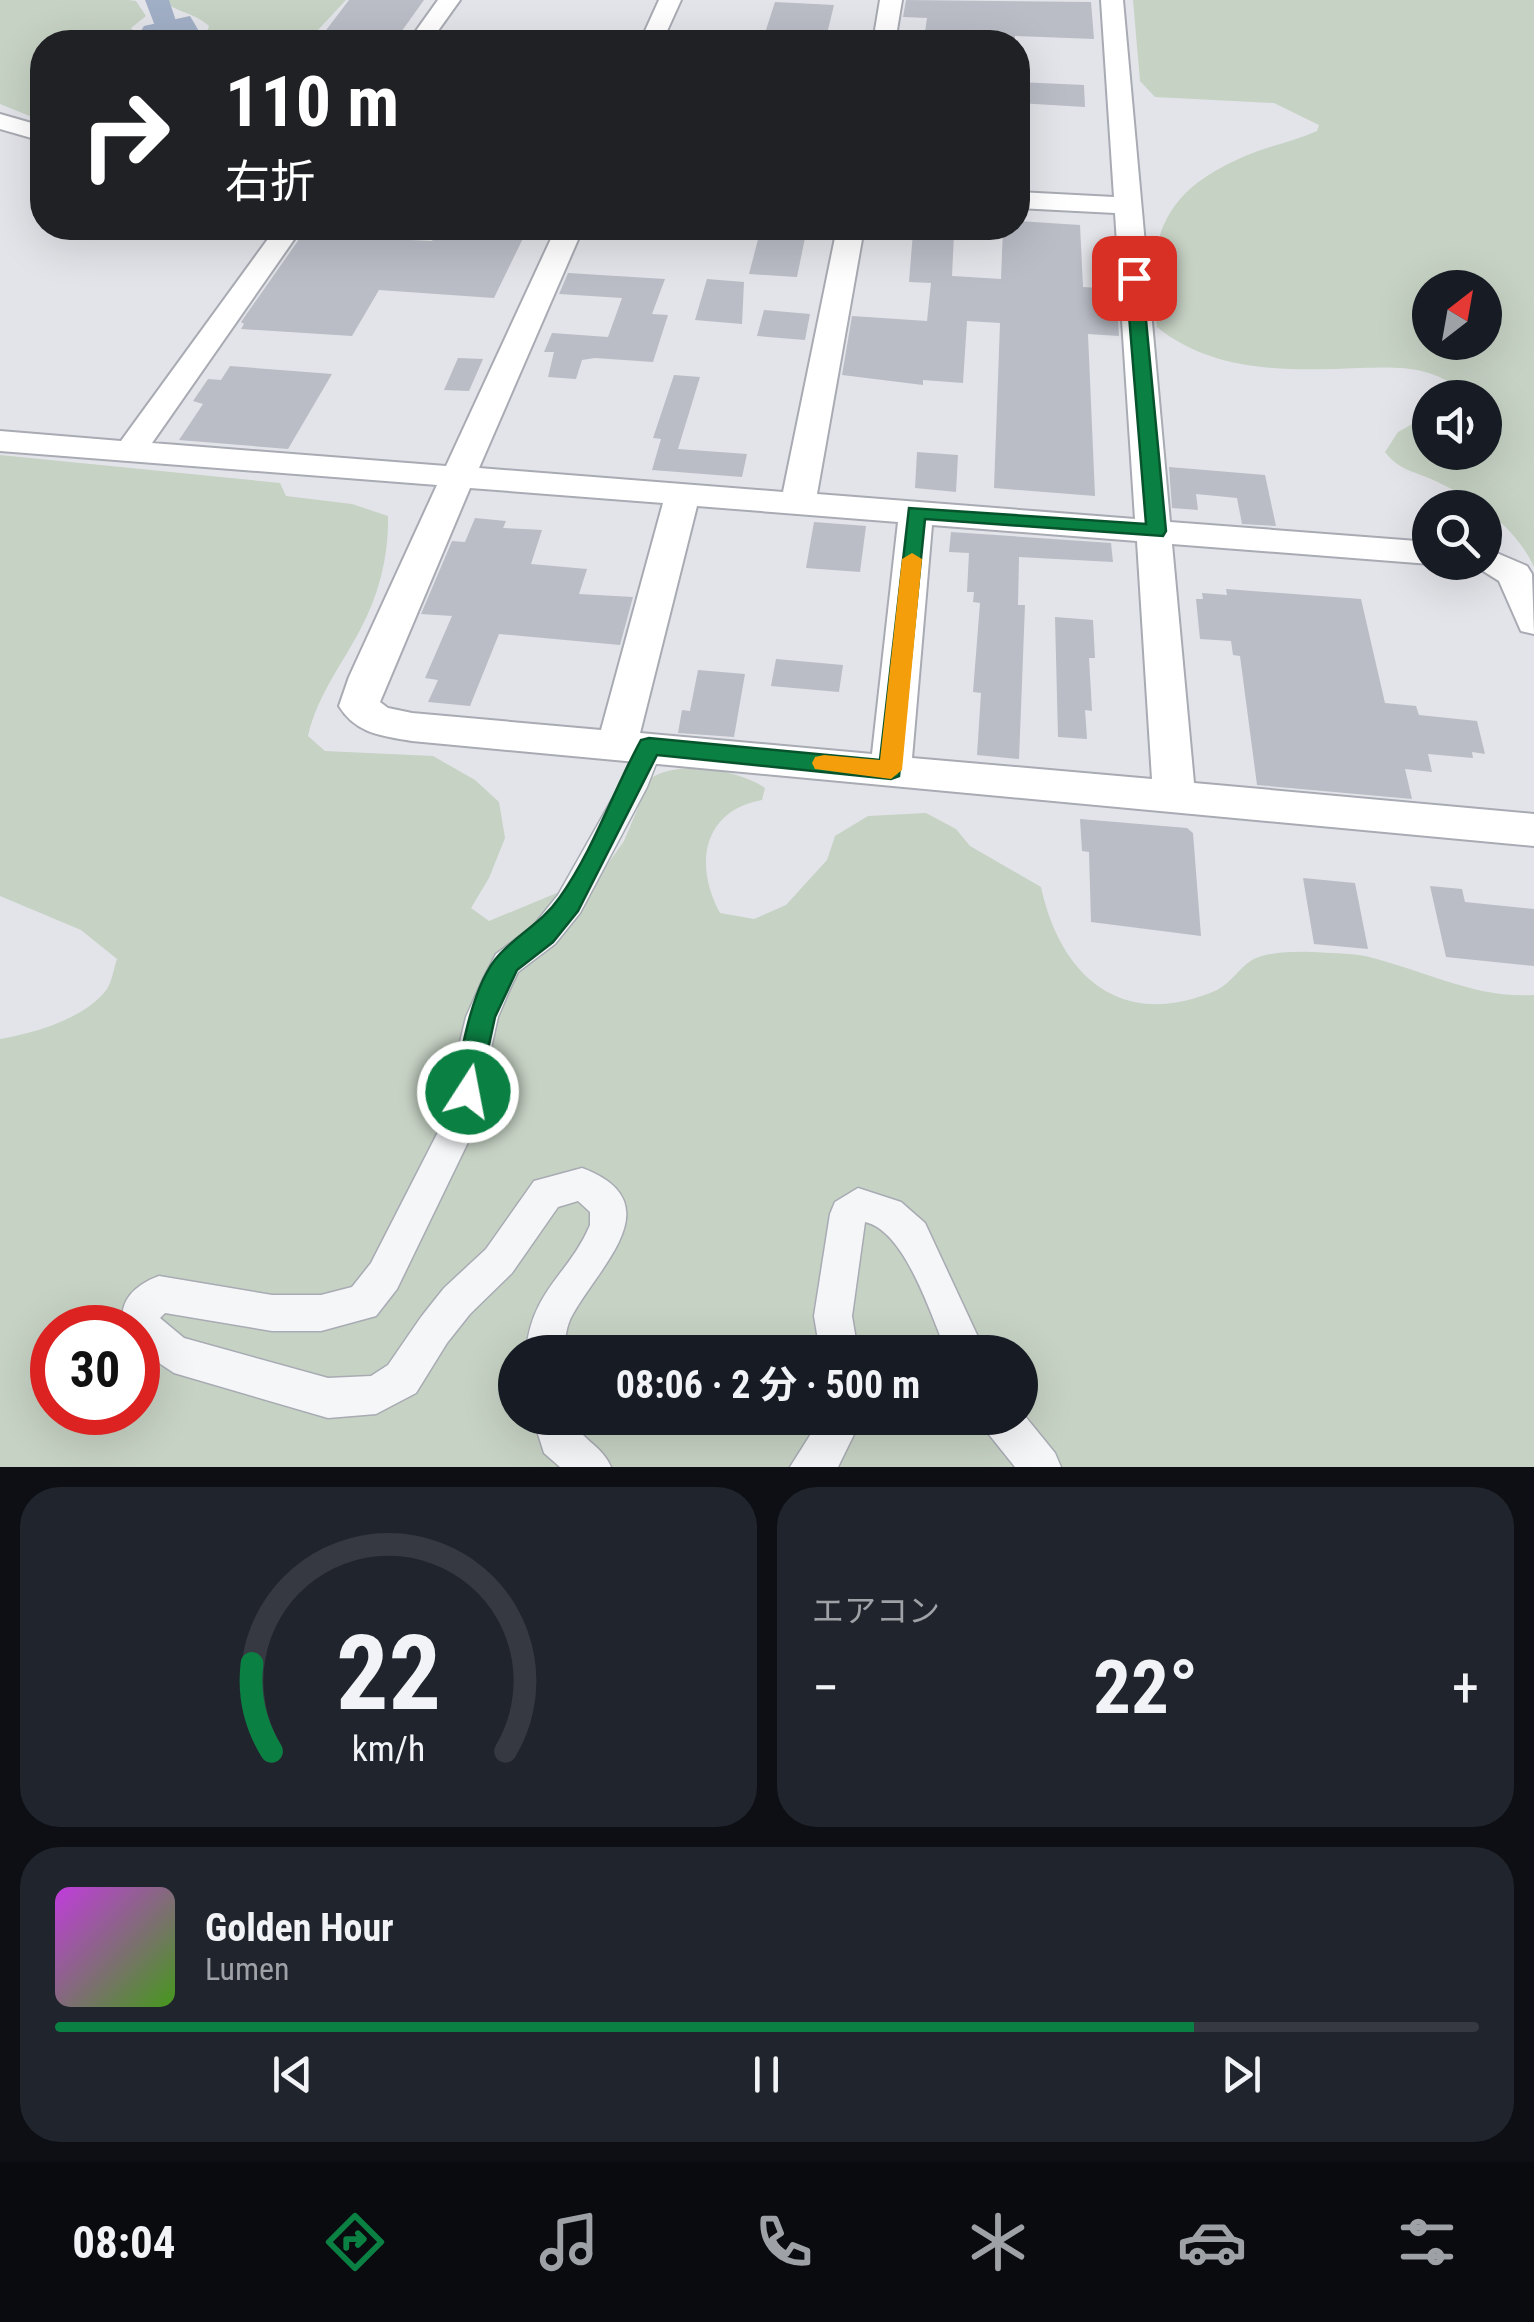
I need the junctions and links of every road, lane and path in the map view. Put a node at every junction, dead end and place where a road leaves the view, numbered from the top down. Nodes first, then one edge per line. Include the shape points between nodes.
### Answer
1 (449, 0) edge
2 (670, 0) edge
3 (892, 0) edge
4 (1112, 0) edge
5 (428, 30) edge
6 (656, 30) edge
7 (886, 30) edge
8 (0, 121) edge
9 (30, 130) edge
10 (1030, 201) edge
11 (1128, 206) junction
12 (280, 240) edge
13 (565, 240) edge
14 (849, 240) edge
15 (0, 441) edge
16 (130, 452) junction
17 (457, 477) junction
18 (683, 494) junction
19 (798, 502) junction
20 (916, 512) junction
21 (1156, 531) junction
22 (1412, 552) edge
23 (1502, 568) edge
24 (1534, 622) edge
25 (633, 745) junction
26 (891, 770) junction
27 (1174, 796) junction
28 (1534, 830) edge
29 (546, 1335) edge
30 (836, 1335) edge
31 (958, 1335) edge
32 (557, 1435) edge
33 (834, 1435) edge
34 (1015, 1435) edge
35 (591, 1467) edge
36 (810, 1467) edge
37 (1041, 1467) edge

1 - 5 street
2 - 6 street
3 - 7 street
4 - 11 street
8 - 9 street
10 - 11 street
11 - 21 street
12 - 16 street
13 - 17 street
14 - 19 street
15 - 16 street
16 - 17 street
17 - 18 street
17 - 25 street via 368,677 360,706 365,714 392,724
18 - 19 street
18 - 25 street
19 - 20 street
20 - 21 street
20 - 26 street
21 - 22 street
21 - 27 street
23 - 24 street via 1514,574
25 - 26 street
25 - 29 street via 633,786 570,904 507,963 493,990 455,1134 384,1276 363,1303 321,1313 272,1313 160,1294 140,1312 149,1334 174,1354 328,1398 376,1395 402,1378 546,1194 582,1184 608,1212 604,1242 558,1302
26 - 27 street
27 - 28 street
30 - 31 street via 833,1316 848,1214 871,1205 912,1234
32 - 35 street
33 - 36 street
34 - 37 street

